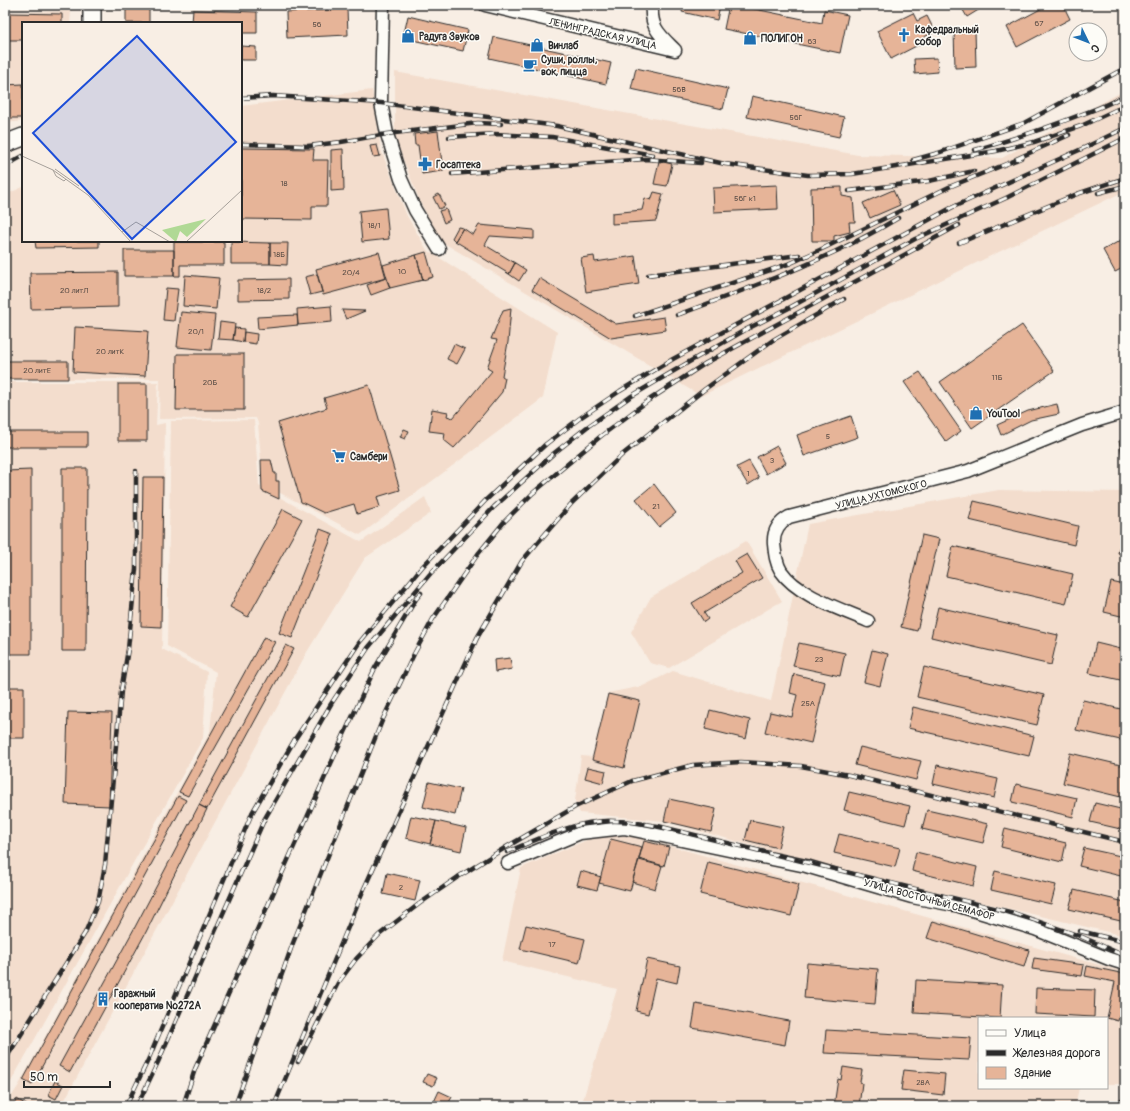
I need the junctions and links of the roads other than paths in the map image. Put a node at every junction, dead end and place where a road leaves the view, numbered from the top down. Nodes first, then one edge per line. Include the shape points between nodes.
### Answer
1 (92, 5) edge
2 (383, 5) edge
3 (485, 5) edge
4 (512, 5) edge
5 (652, 5) edge
6 (533, 16) junction
7 (92, 22) edge
8 (22, 137) edge
9 (5, 144) edge
10 (440, 249) dead end
11 (1125, 412) edge
12 (868, 621) dead end
13 (508, 863) dead end
14 (1125, 964) edge

1 - 7 main road
2 - 10 street via 381,103 387,134 415,210
3 - 6 street, ЛЕНИНГРАДСКАЯ УЛИЦА
4 - 6 street
5 - 6 street, ЛЕНИНГРАДСКАЯ УЛИЦА via 651,18 656,31 675,50
8 - 9 main road
11 - 12 street, УЛИЦА УХТОМСКОГО via 1082,425 968,472 784,520 774,537 775,558 788,580 813,598
13 - 14 street, УЛИЦА ВОСТОЧНЫЙ СЕМАФОР via 580,833 624,828 806,866 912,897 959,906 1035,929

